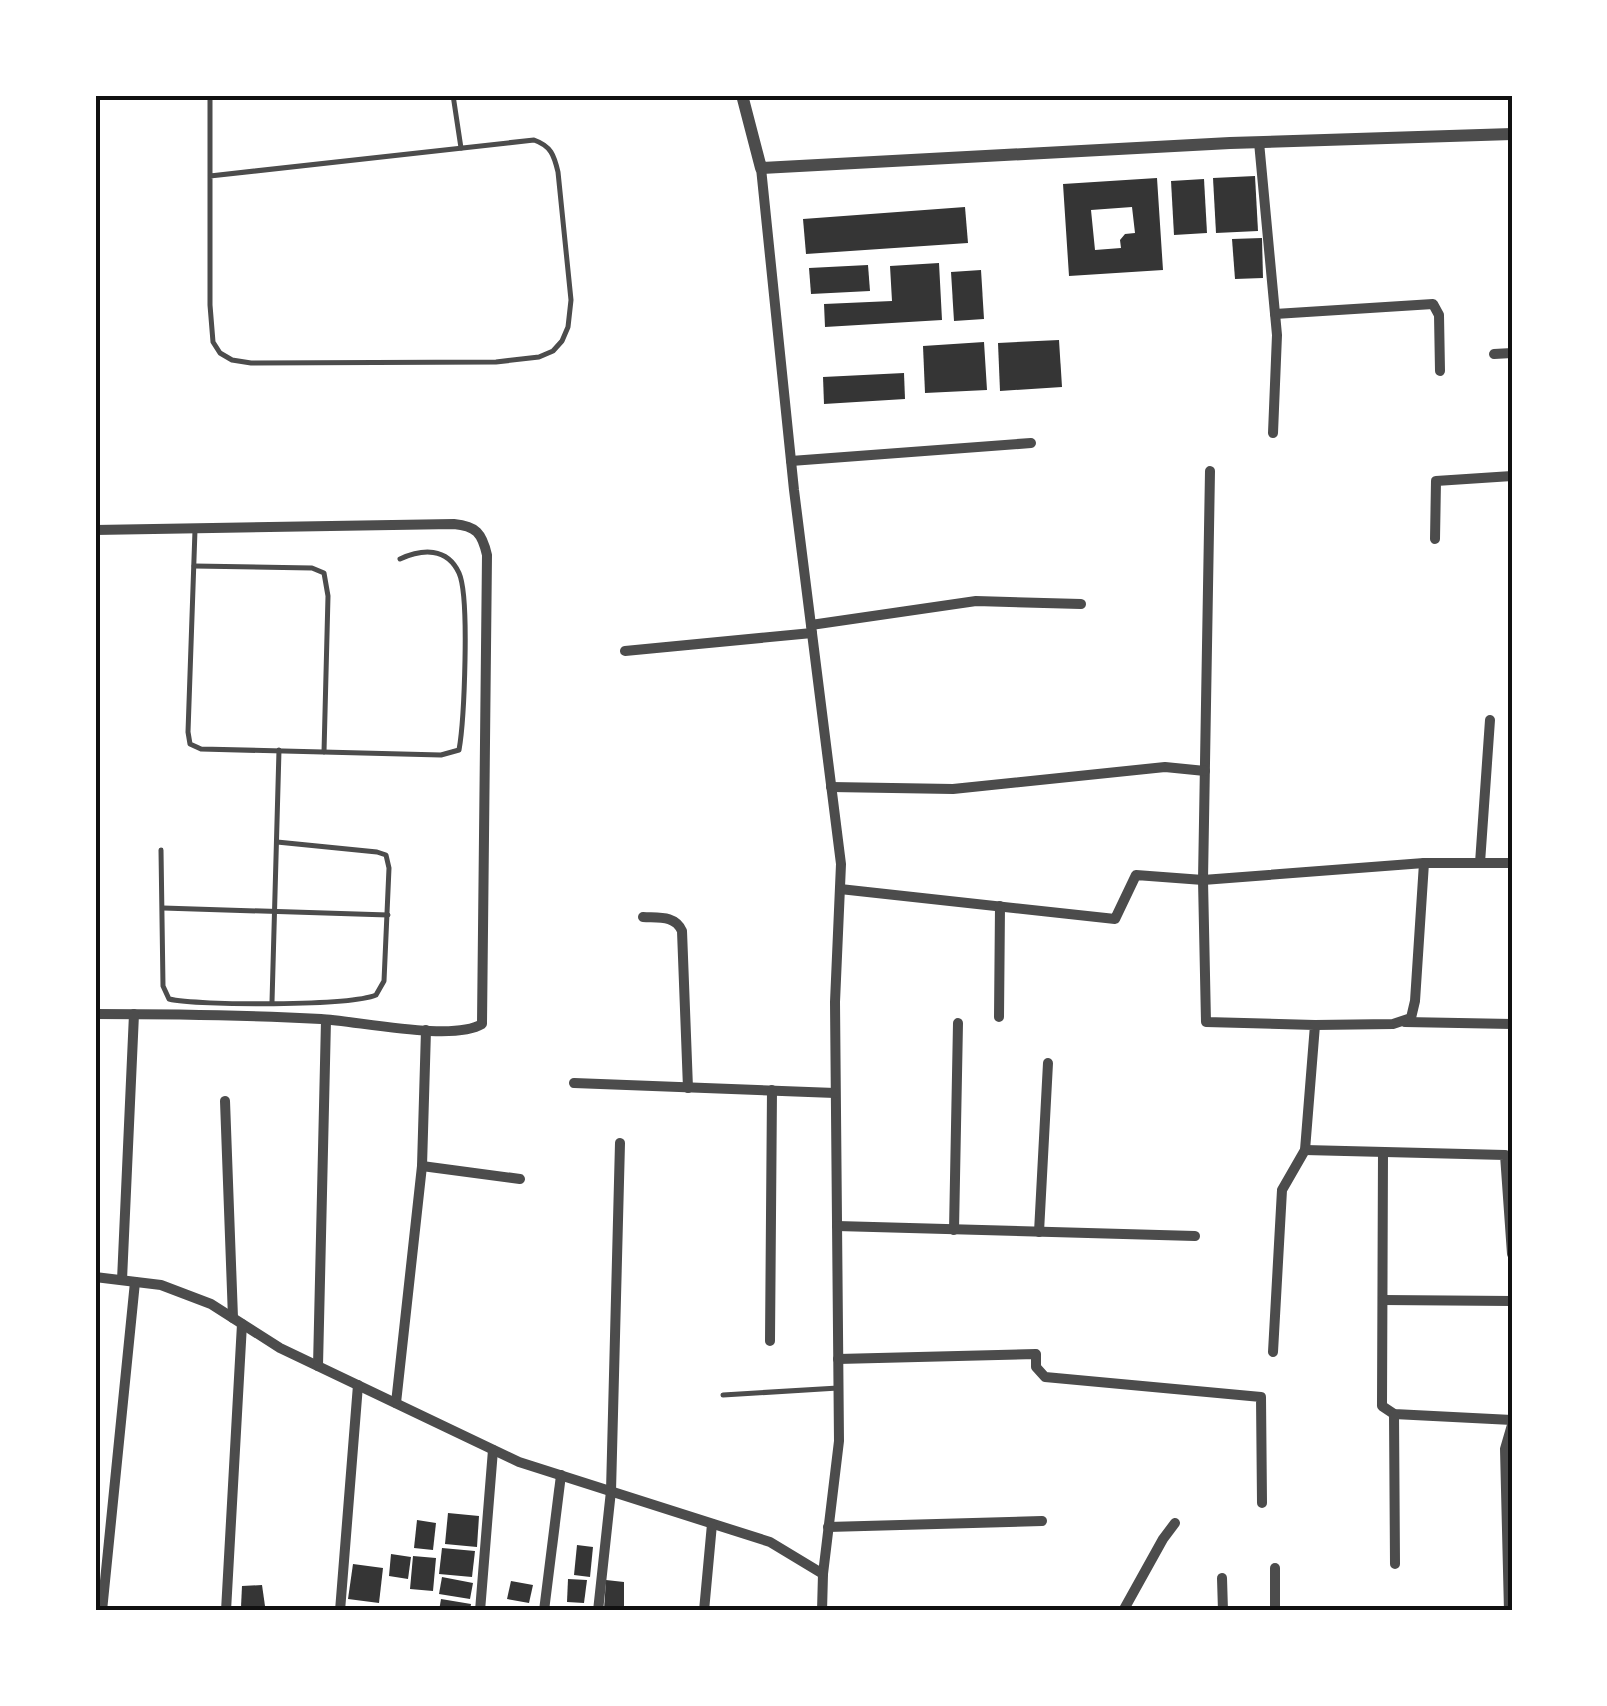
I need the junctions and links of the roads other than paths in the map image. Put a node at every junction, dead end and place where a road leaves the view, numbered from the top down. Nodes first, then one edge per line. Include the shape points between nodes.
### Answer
1 (210, 95) edge
2 (454, 95) edge
3 (742, 95) edge
4 (1512, 134) edge
5 (1259, 142) junction
6 (461, 148) junction
7 (760, 168) junction
8 (210, 176) junction
9 (1274, 314) junction
10 (1512, 353) edge
11 (1494, 354) dead end
12 (1440, 372) dead end
13 (1273, 433) dead end
14 (1031, 443) dead end
15 (791, 461) junction
16 (1210, 471) dead end
17 (1512, 476) edge
18 (195, 528) junction
19 (95, 530) edge
20 (1435, 539) dead end
21 (400, 559) dead end
22 (194, 566) junction
23 (1081, 604) dead end
24 (811, 629) junction
25 (626, 651) dead end
26 (1490, 720) dead end
27 (280, 750) junction
28 (324, 752) junction
29 (1205, 771) junction
30 (831, 787) junction
31 (277, 842) junction
32 (162, 850) dead end
33 (1424, 863) junction
34 (1480, 863) junction
35 (1512, 863) edge
36 (1203, 880) junction
37 (840, 889) junction
38 (1000, 906) junction
39 (163, 908) junction
40 (275, 910) junction
41 (388, 915) junction
42 (643, 917) dead end
43 (272, 1003) junction
44 (95, 1014) edge
45 (134, 1014) junction
46 (998, 1017) dead end
47 (326, 1020) junction
48 (1405, 1022) junction
49 (958, 1023) dead end
50 (1512, 1024) edge
51 (1315, 1025) junction
52 (426, 1030) junction
53 (1048, 1063) dead end
54 (574, 1083) dead end
55 (688, 1088) junction
56 (772, 1090) junction
57 (836, 1093) junction
58 (225, 1101) dead end
59 (620, 1143) dead end
60 (1305, 1150) junction
61 (1383, 1152) junction
62 (1508, 1155) edge
63 (422, 1166) junction
64 (520, 1179) dead end
65 (837, 1226) junction
66 (954, 1230) junction
67 (1039, 1232) junction
68 (1194, 1236) dead end
69 (1512, 1254) edge
70 (95, 1277) edge
71 (128, 1281) junction
72 (1383, 1300) junction
73 (1512, 1301) edge
74 (238, 1321) junction
75 (770, 1340) dead end
76 (1273, 1352) dead end
77 (838, 1359) junction
78 (318, 1366) junction
79 (358, 1385) junction
80 (838, 1388) junction
81 (723, 1395) dead end
82 (396, 1403) junction
83 (1394, 1414) junction
84 (1512, 1423) edge
85 (493, 1450) junction
86 (561, 1475) junction
87 (610, 1491) junction
88 (1262, 1503) dead end
89 (1042, 1521) dead end
90 (1175, 1523) dead end
91 (712, 1524) junction
92 (828, 1527) junction
93 (1511, 1560) edge
94 (1395, 1564) dead end
95 (1275, 1568) dead end
96 (823, 1574) junction
97 (1222, 1578) dead end
98 (102, 1611) edge
99 (226, 1611) edge
100 (340, 1611) edge
101 (480, 1611) edge
102 (544, 1611) edge
103 (598, 1611) edge
104 (704, 1611) edge
105 (822, 1611) edge
106 (1123, 1611) edge
107 (1222, 1611) edge
108 (1274, 1611) edge
109 (1509, 1611) edge

1 - 8 lane
2 - 6 lane
3 - 7 street
4 - 5 street
5 - 7 street
5 - 9 street
6 - 8 lane
6 - 8 lane via 534,140 554,156 572,300 562,341 540,357 461,363 232,360 220,353 210,326
7 - 15 street
9 - 12 street via 1433,304
9 - 13 street
10 - 11 street
14 - 15 street
15 - 24 street
16 - 29 street
17 - 20 street via 1436,481
18 - 19 street
18 - 22 lane
18 - 52 street via 454,524 480,533 486,555 484,1019 471,1029
21 - 28 lane via 423,550 443,554 459,572 464,644 458,750
22 - 27 lane via 190,744
22 - 28 lane via 324,572
23 - 24 street via 976,601
24 - 25 street
24 - 30 street
26 - 34 street
27 - 28 lane
27 - 31 lane
29 - 30 street via 1164,767 953,789
29 - 36 street
30 - 37 street
31 - 40 lane
31 - 41 lane via 383,853 389,862
32 - 39 lane
33 - 34 street
33 - 36 street
33 - 48 street via 1416,1001
34 - 35 street
36 - 38 street via 1136,875 1114,919
36 - 51 street via 1206,1022
37 - 38 street
37 - 57 street
38 - 46 street
39 - 40 lane
39 - 43 lane via 163,986 169,999
40 - 41 lane
40 - 43 lane
41 - 43 lane via 384,981 376,995
42 - 55 street via 672,919 682,931
44 - 45 street
45 - 47 street
45 - 71 street
47 - 52 street
47 - 78 street
48 - 50 street
48 - 51 street
49 - 66 street
51 - 60 street
52 - 63 street
53 - 67 street
54 - 55 street
55 - 56 street
56 - 57 street
56 - 75 street
57 - 65 street
58 - 74 street
59 - 87 street
60 - 61 street
60 - 76 street via 1282,1190
61 - 62 street
61 - 72 street
62 - 69 street
63 - 64 street
63 - 82 street
65 - 66 street
65 - 77 street
66 - 67 street
67 - 68 street
70 - 71 street
71 - 74 street via 178,1292
71 - 98 street
72 - 73 street
72 - 83 street via 1380,1401
74 - 78 street
74 - 99 street
77 - 80 street
77 - 88 street via 1036,1354 1045,1377 1261,1397
78 - 79 street
79 - 82 street
79 - 100 street
80 - 81 lane
80 - 92 street
82 - 85 street
83 - 84 street
83 - 94 street
84 - 93 street via 1505,1450
85 - 86 street
85 - 101 street
86 - 87 street
86 - 102 street
87 - 91 street
87 - 103 street
89 - 92 street
90 - 106 street
91 - 96 street via 770,1542
91 - 104 street
92 - 96 street
93 - 109 street
95 - 108 street
96 - 105 street
97 - 107 street

